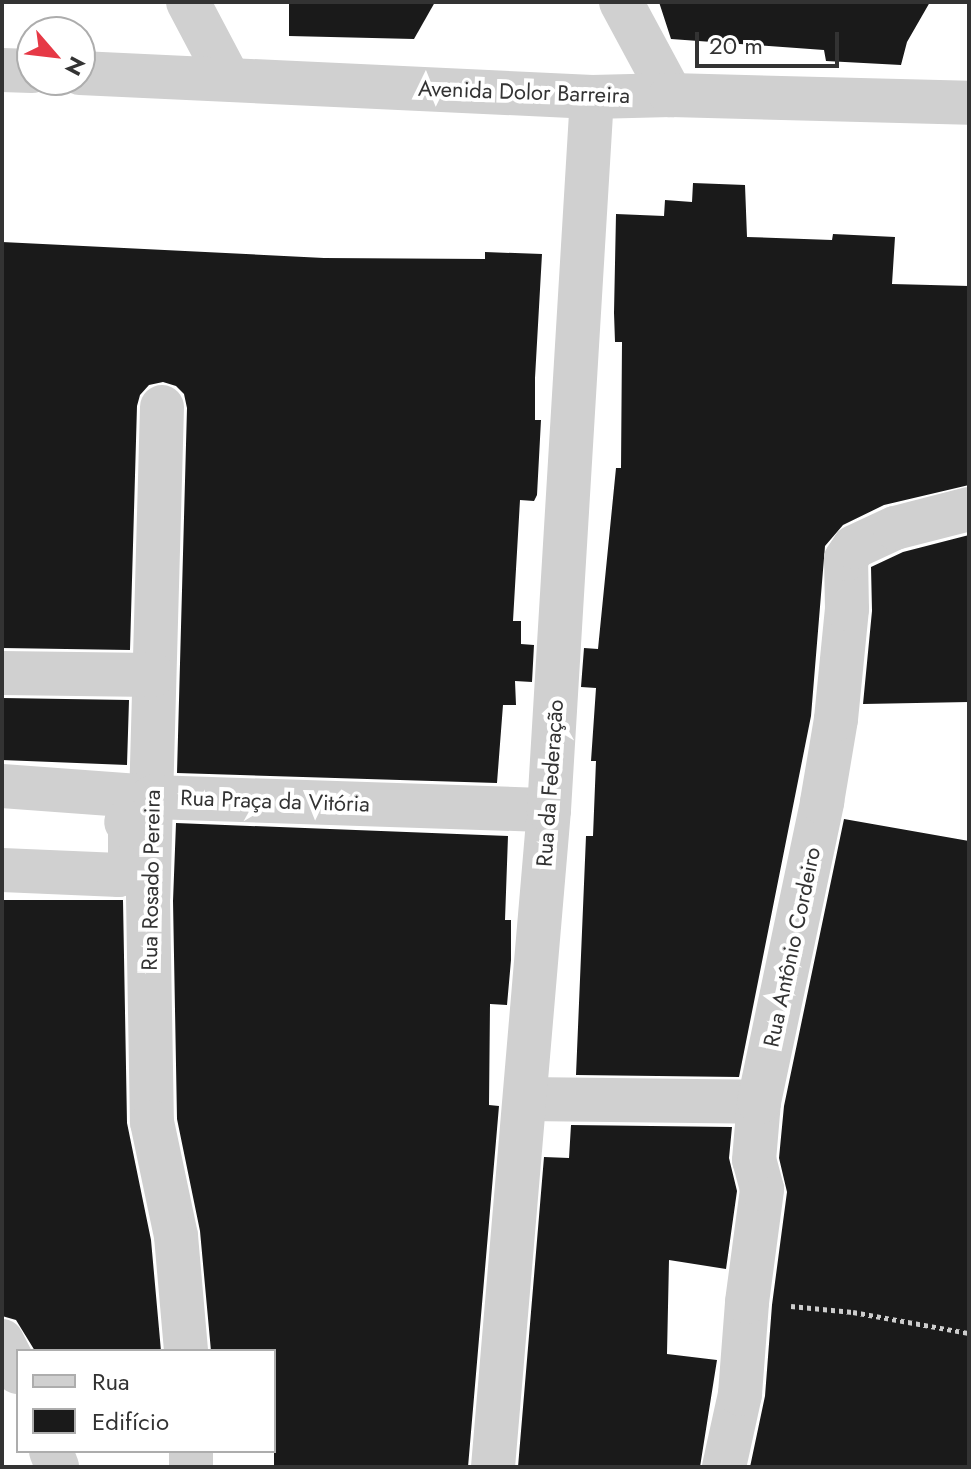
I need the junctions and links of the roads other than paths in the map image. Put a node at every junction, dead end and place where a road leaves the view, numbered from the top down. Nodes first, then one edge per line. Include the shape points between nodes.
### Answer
1 (188, 2) edge
2 (621, 2) edge
3 (96, 74) edge
4 (228, 78) junction
5 (671, 95) junction
6 (592, 97) junction
7 (969, 103) edge
8 (162, 407) dead end
9 (969, 509) edge
10 (2, 673) edge
11 (153, 675) junction
12 (2, 786) edge
13 (152, 797) junction
14 (549, 810) junction
15 (2, 812) edge
16 (2, 870) edge
17 (2, 891) edge
18 (148, 897) junction
19 (525, 1099) junction
20 (759, 1102) junction
21 (2, 1341) edge
22 (186, 1349) edge
23 (16, 1368) edge
24 (493, 1467) edge
25 (724, 1467) edge

1 - 4 street
2 - 5 street
3 - 4 street, Avenida Dolor Barreira
4 - 6 street, Avenida Dolor Barreira
5 - 6 street, Avenida Dolor Barreira
5 - 7 street, Avenida Dolor Barreira
6 - 14 street, Rua da Federação
8 - 11 street, Rua Rosado Pereira
9 - 20 street, Rua Antônio Cordeiro via 895,528 854,547 846,559 847,609 831,747
10 - 11 street
11 - 13 street, Rua Rosado Pereira
12 - 13 street, Rua Praça da Vitória
13 - 14 street, Rua Praça da Vitória
13 - 18 street, Rua Rosado Pereira
14 - 19 street, Rua da Federação
15 - 16 street via 121,816 130,827 130,866 119,875
17 - 18 street
18 - 22 street, Rua Rosado Pereira via 152,1122 176,1236
19 - 20 street
19 - 24 street, Rua da Federação
20 - 25 street, Rua Antônio Cordeiro via 754,1160 762,1189 740,1394
21 - 23 street

